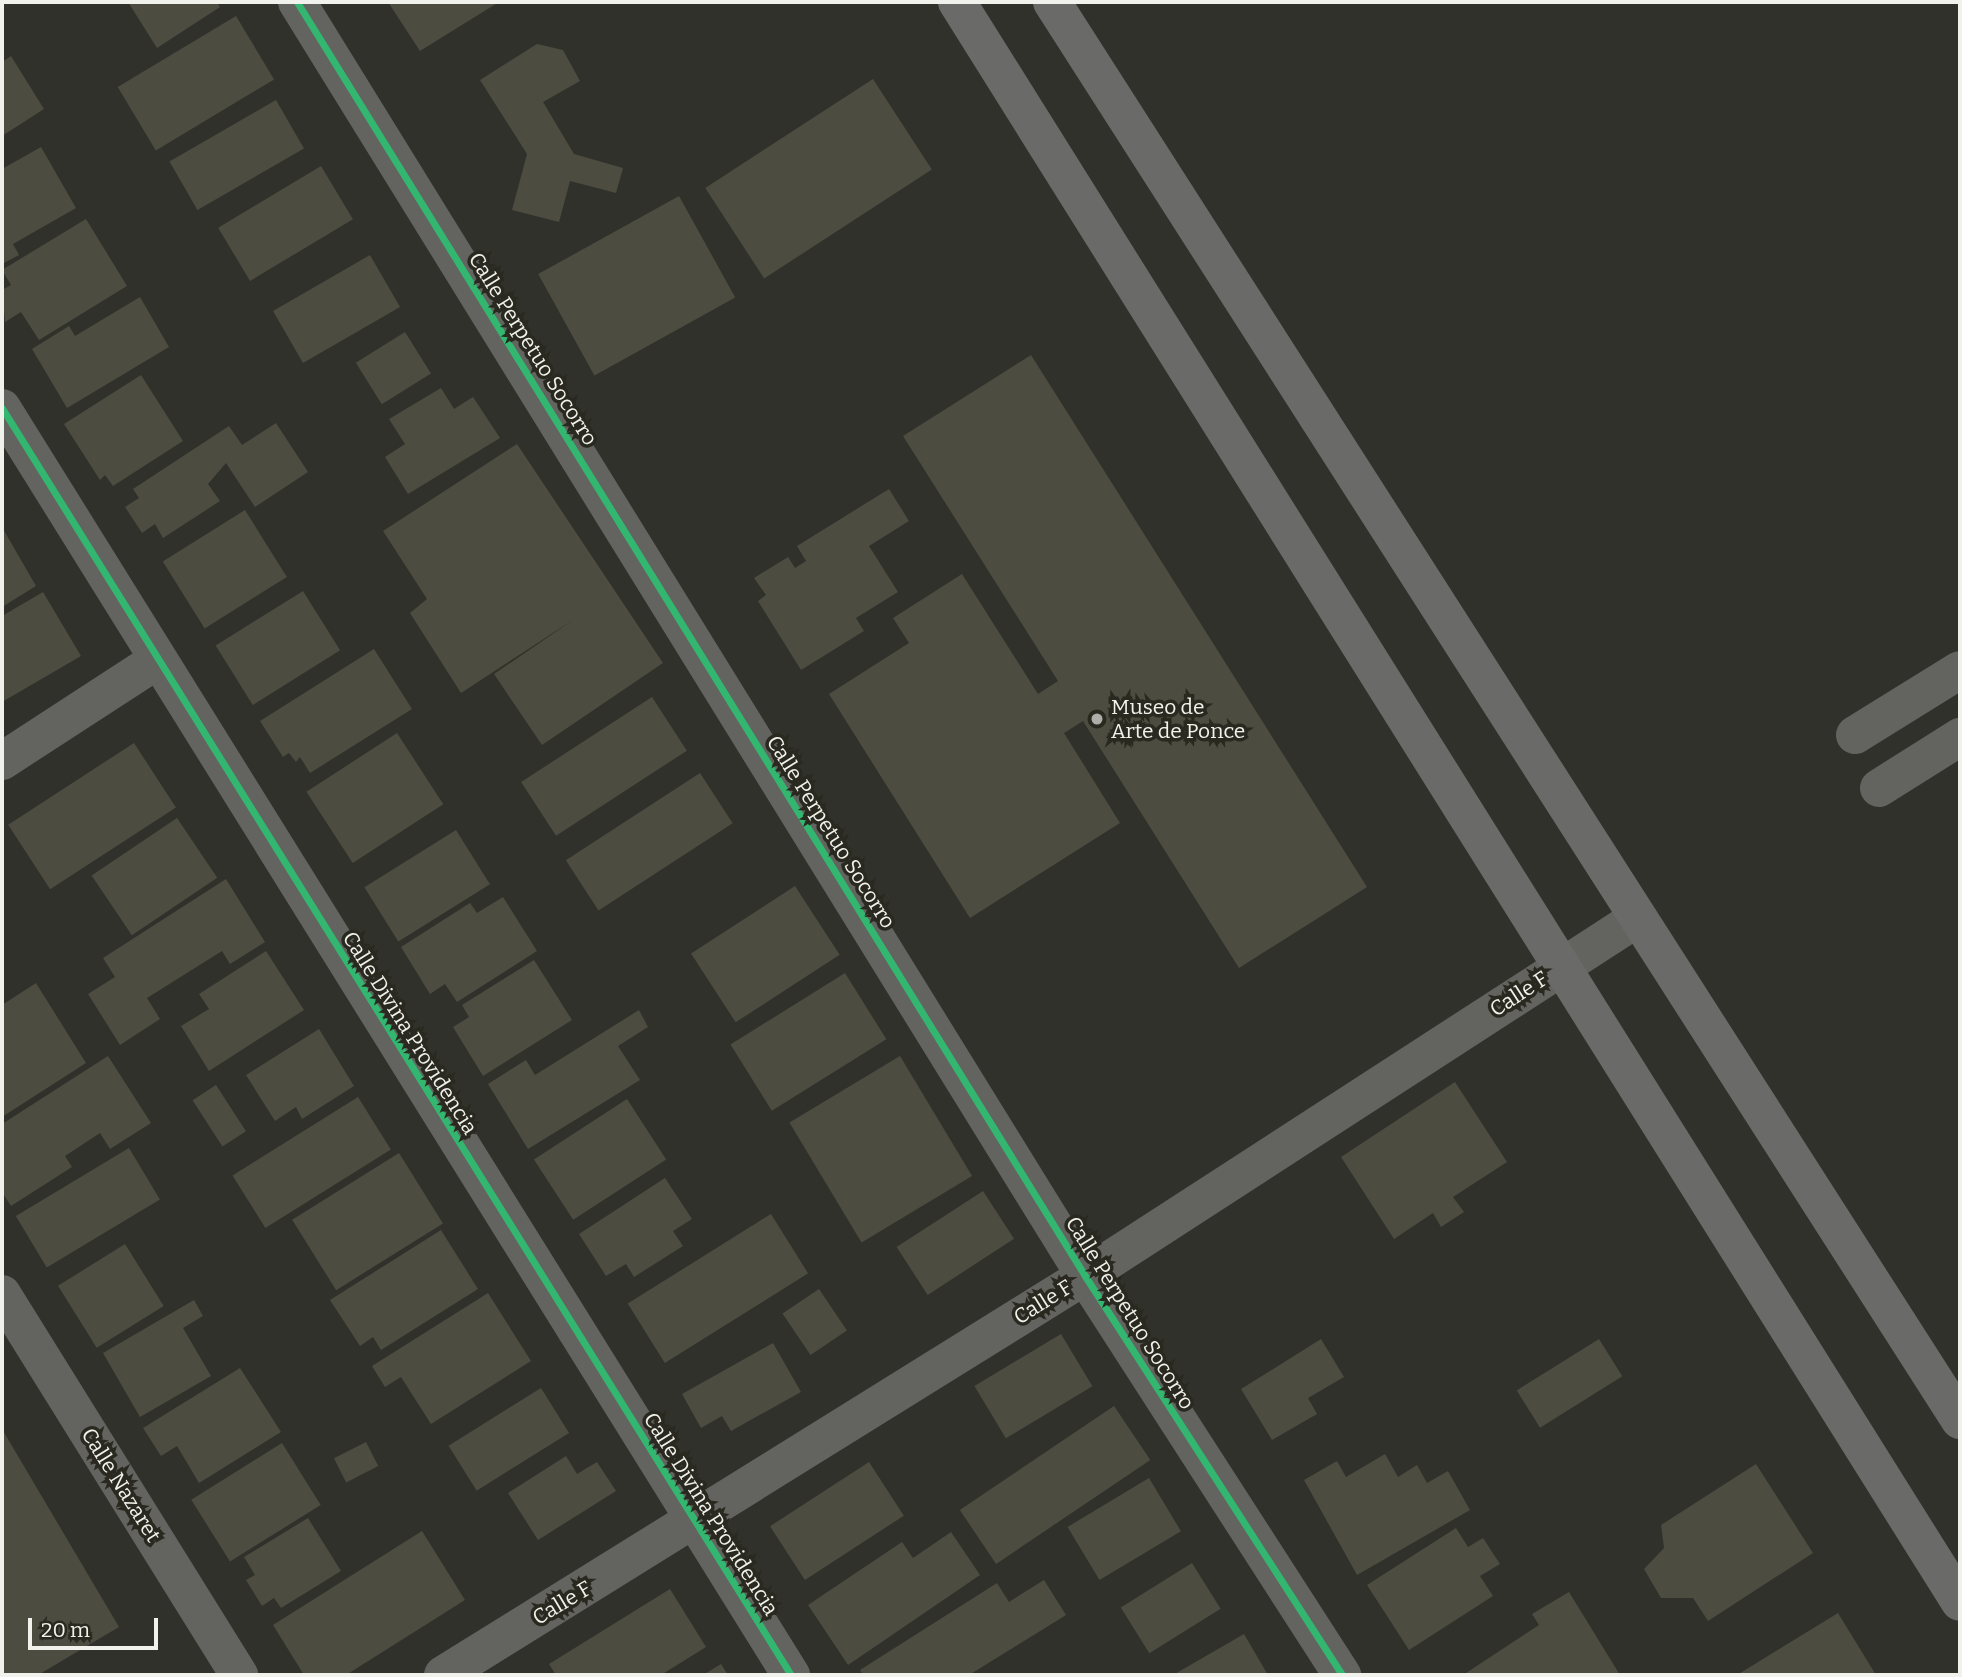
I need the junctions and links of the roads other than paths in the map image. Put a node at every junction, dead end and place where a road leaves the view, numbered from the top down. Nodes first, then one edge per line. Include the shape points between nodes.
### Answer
1 (297, 2) edge
2 (957, 2) edge
3 (1052, 2) edge
4 (2, 408) edge
5 (156, 662) junction
6 (1960, 670) edge
7 (1855, 735) dead end
8 (1960, 737) edge
9 (2, 761) edge
10 (1879, 788) dead end
11 (1636, 919) junction
12 (1564, 966) junction
13 (1085, 1276) junction
14 (2, 1294) edge
15 (1960, 1420) edge
16 (696, 1522) junction
17 (1960, 1602) edge
18 (239, 1675) edge
19 (443, 1675) edge
20 (791, 1675) edge
21 (1342, 1675) edge

1 - 13 street, Calle Perpetuo Socorro
2 - 12 main road
3 - 11 main road
4 - 5 street, Calle Divina Providencia
5 - 9 street
5 - 16 street, Calle Divina Providencia
6 - 7 street
8 - 10 street
11 - 12 street, Calle F
11 - 15 main road
12 - 13 street, Calle F
12 - 17 main road
13 - 16 street, Calle F
13 - 21 street, Calle Perpetuo Socorro
14 - 18 street, Calle Nazaret
16 - 19 street, Calle F
16 - 20 street, Calle Divina Providencia

